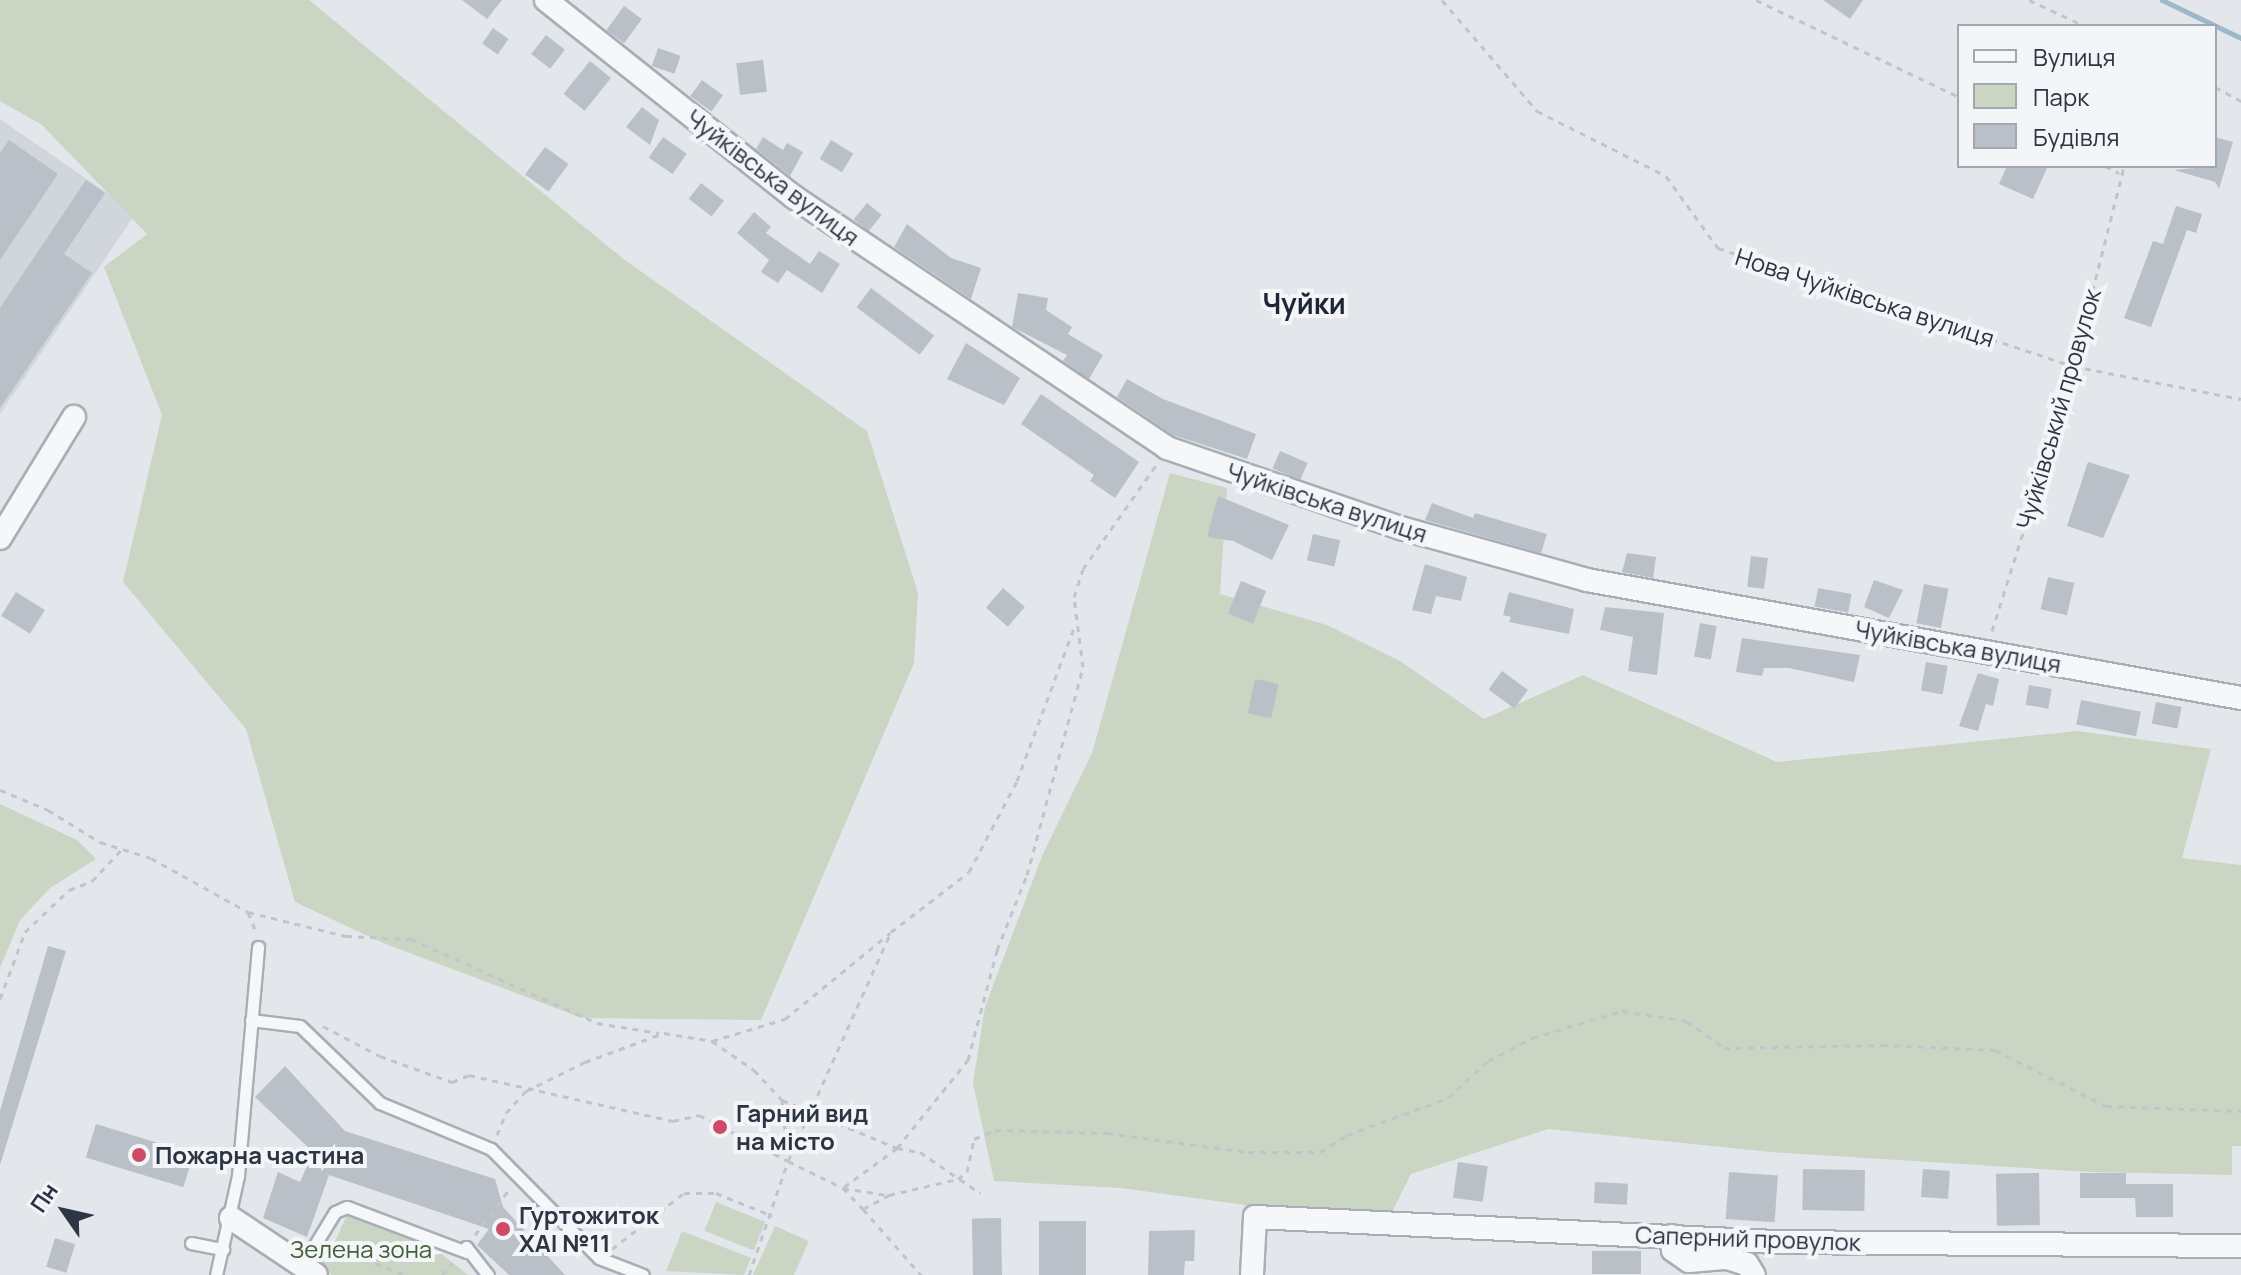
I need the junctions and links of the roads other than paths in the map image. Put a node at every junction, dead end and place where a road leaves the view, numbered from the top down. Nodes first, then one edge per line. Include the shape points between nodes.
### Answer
1 (546, 0) edge
2 (74, 417) dead end
3 (0, 538) edge
4 (2241, 698) edge
5 (258, 947) road end
6 (251, 1020) junction
7 (231, 1218) junction
8 (1672, 1236) junction
9 (191, 1243) dead end
10 (2241, 1246) edge
11 (223, 1249) junction
12 (309, 1270) edge
13 (216, 1275) edge
14 (488, 1275) edge
15 (643, 1275) edge
16 (1252, 1275) edge
17 (1754, 1275) edge

1 - 4 street, Чуйківська вулиця via 794,197 1167,448 1401,528 1587,580
2 - 3 street
5 - 6 lane
6 - 7 lane
6 - 15 lane via 300,1026 380,1103 491,1149 599,1258
7 - 11 lane
7 - 12 street
8 - 10 street, Саперний провулок via 1775,1242
8 - 16 street, Саперний провулок via 1255,1217
8 - 17 street via 1673,1250 1689,1261 1727,1258 1747,1264
9 - 11 lane
11 - 13 lane
12 - 14 lane via 316,1243 335,1212 347,1207 467,1252 466,1247

